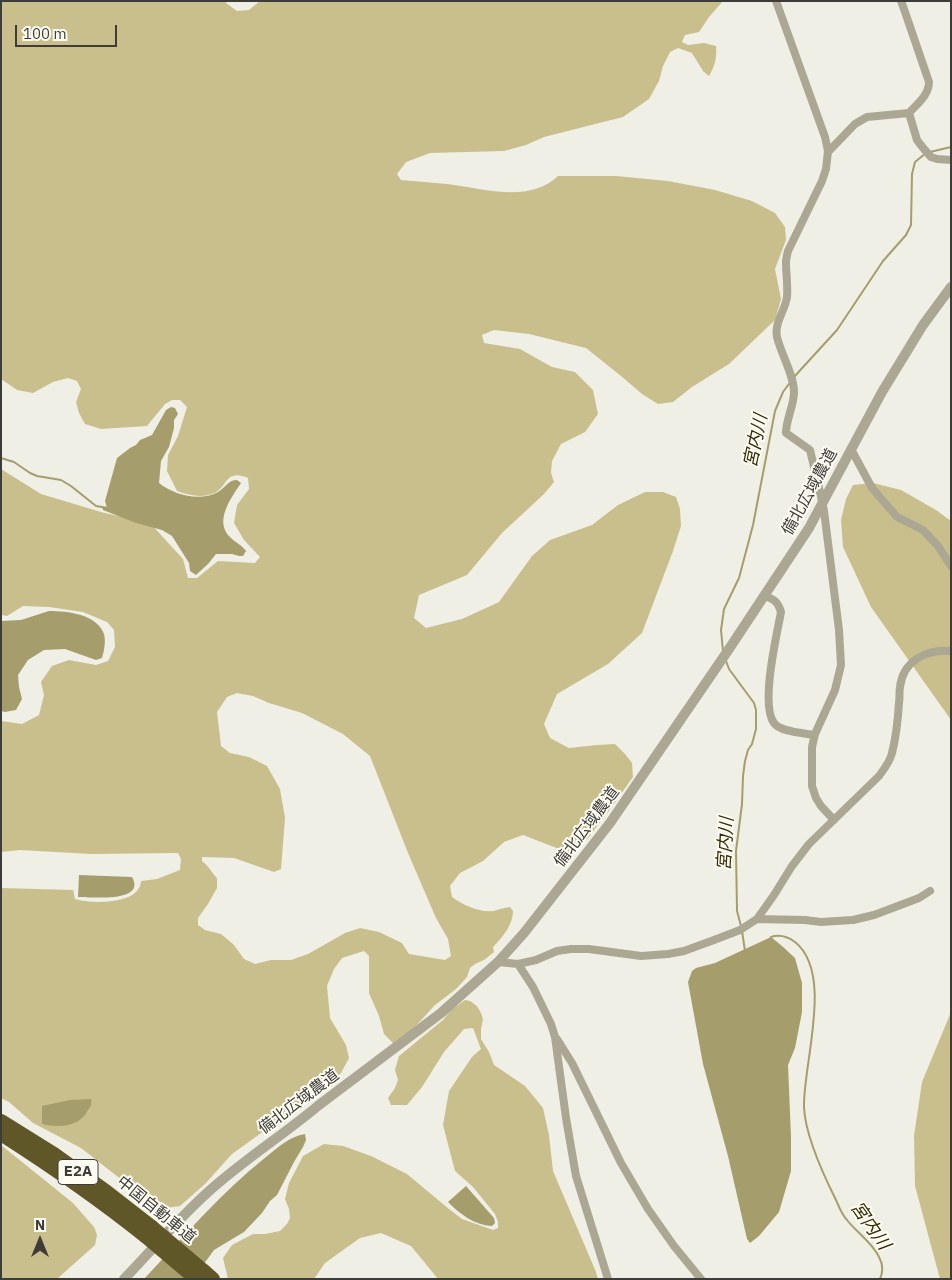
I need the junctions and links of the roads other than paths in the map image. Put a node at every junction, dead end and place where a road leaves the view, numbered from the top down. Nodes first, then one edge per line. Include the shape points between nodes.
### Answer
1 (776, 1) edge
2 (901, 1) edge
3 (909, 113) junction
4 (828, 152) junction
5 (951, 160) edge
6 (951, 287) edge
7 (851, 448) junction
8 (951, 566) edge
9 (765, 596) junction
10 (951, 651) edge
11 (814, 735) junction
12 (834, 820) junction
13 (930, 892) dead end
14 (757, 919) junction
15 (498, 962) junction
16 (518, 964) junction
17 (555, 1037) junction
18 (1, 1121) edge
19 (1, 1134) edge
20 (149, 1231) junction
21 (204, 1276) edge
22 (124, 1279) edge
23 (608, 1279) edge
24 (701, 1279) edge

1 - 4 street
2 - 3 street via 930,82 926,95
3 - 4 street via 867,117 855,124
3 - 5 street via 917,140 931,157
4 - 11 street, bridge via 822,182 788,251 787,297 776,328 794,391 786,433 810,450 824,511 839,630 841,665 835,690
6 - 7 street, 備北広域農道 via 918,334
7 - 8 street via 872,488 897,517 923,530
7 - 9 street, 備北広域農道 via 809,528
9 - 11 street via 774,599 781,612 768,688 773,723 780,728
9 - 15 street, 備北広域農道 via 610,823
10 - 12 street via 940,650 923,655 906,668 900,686 892,755 879,776
11 - 12 street via 812,786 821,806
12 - 14 street via 809,844
13 - 14 street via 854,920
14 - 16 street via 740,930 684,951 641,956 570,949
15 - 16 street
15 - 22 street, 備北広域農道 via 442,1013 208,1192
16 - 17 street
17 - 23 street via 576,1176
17 - 24 street via 648,1209
18 - 20 highway, 中国自動車道 / E2A via 107,1192
19 - 20 highway, 中国自動車道 / E2A
20 - 21 highway, 中国自動車道 / E2A, bridge

